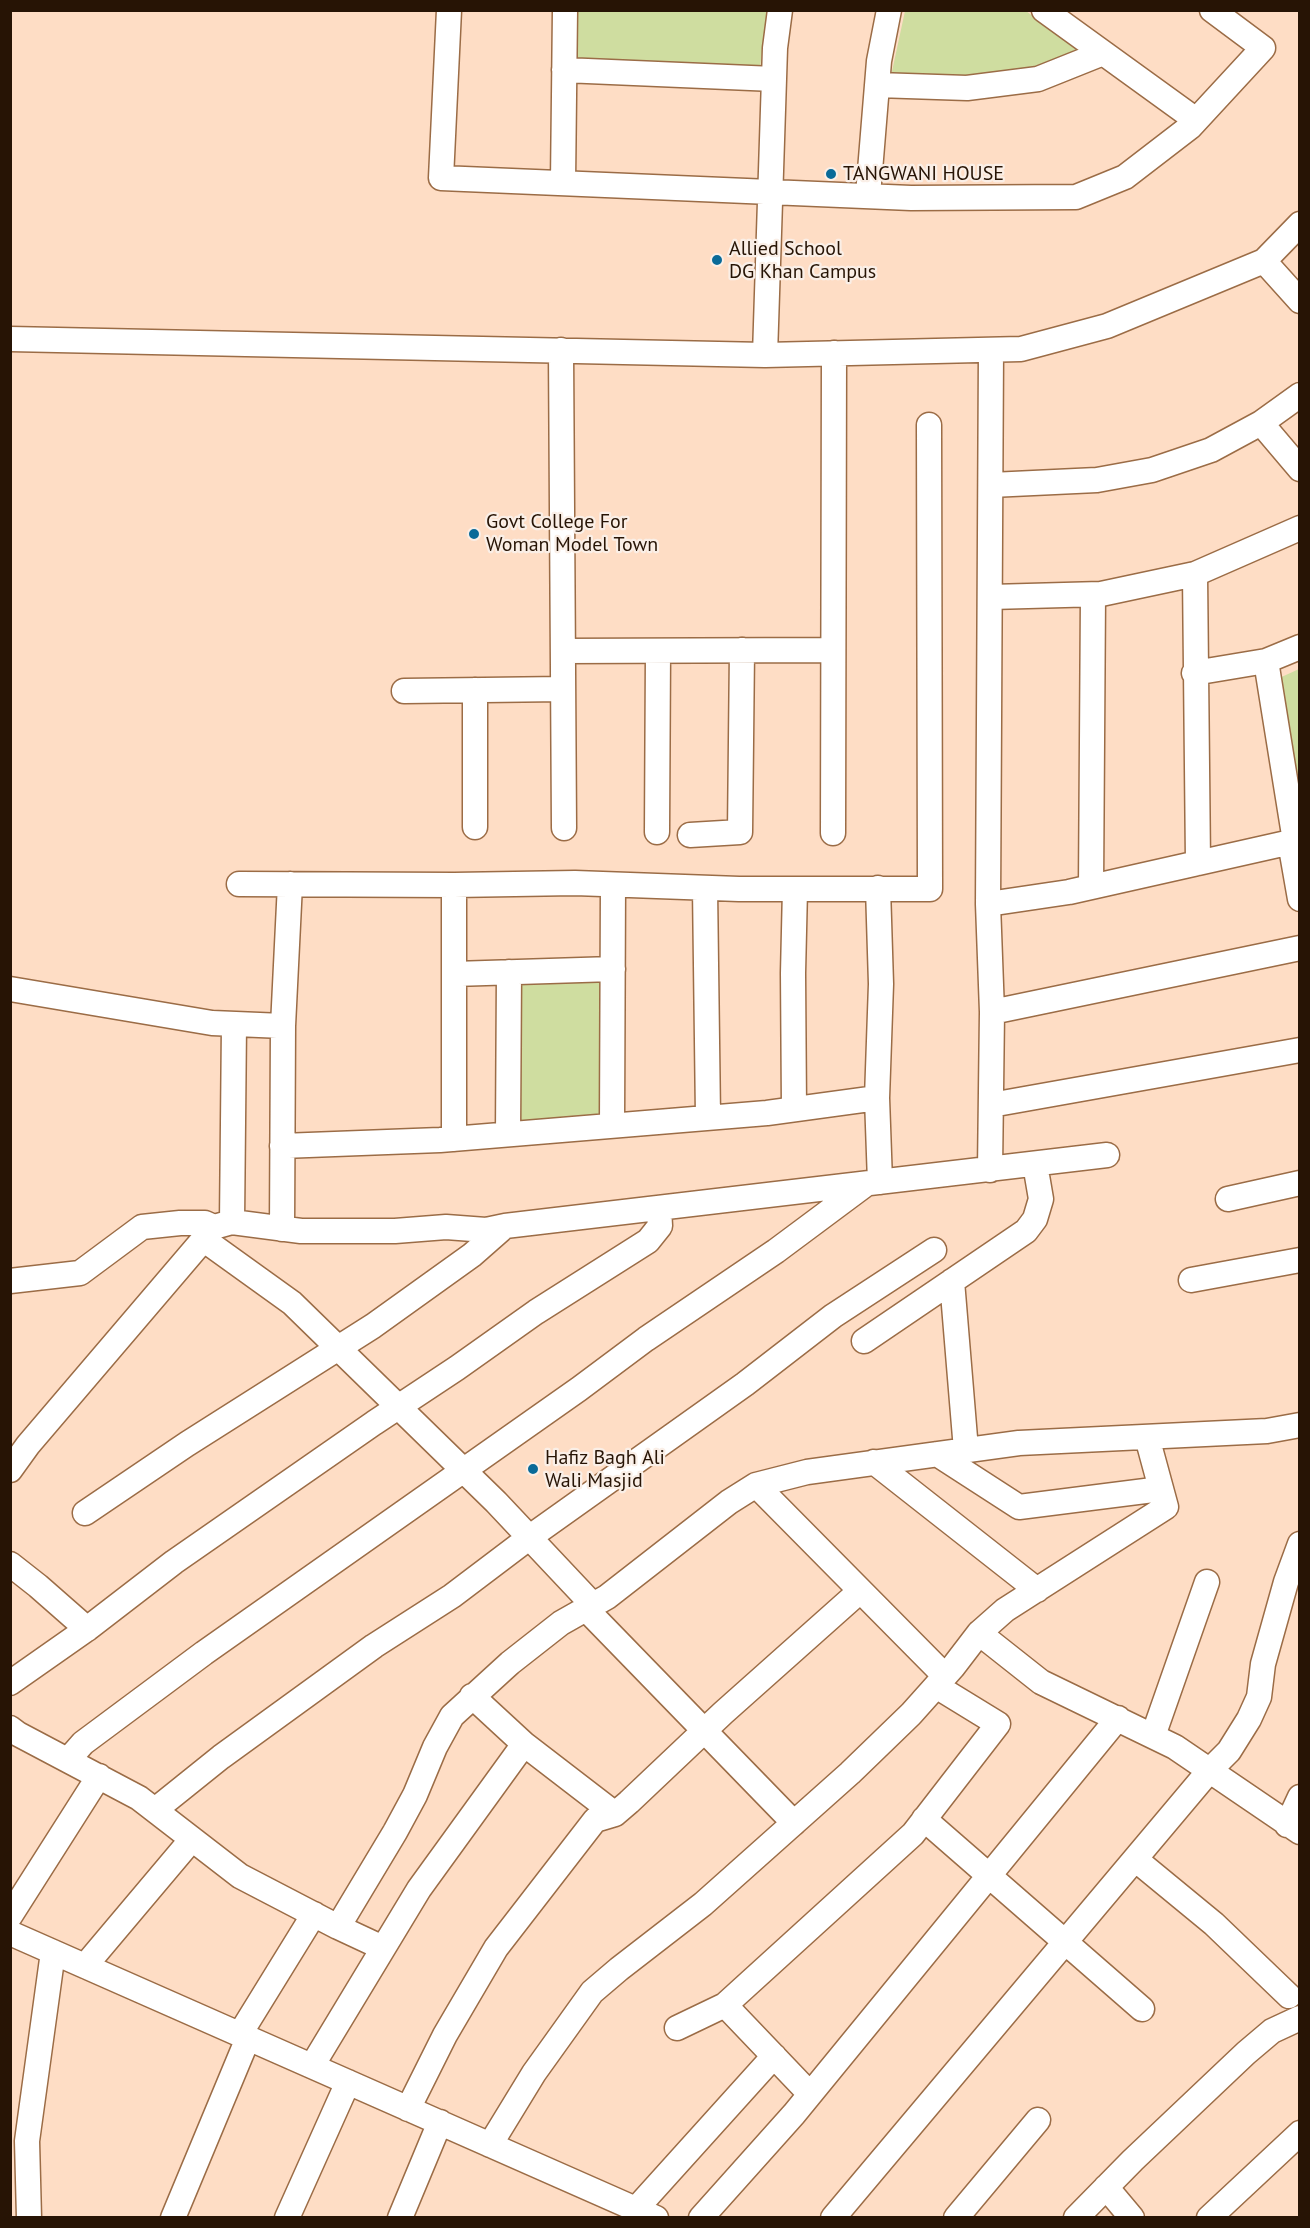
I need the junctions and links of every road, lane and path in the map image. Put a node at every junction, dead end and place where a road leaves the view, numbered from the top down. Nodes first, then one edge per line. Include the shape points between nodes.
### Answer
1 (449, 10) edge
2 (565, 10) edge
3 (780, 10) edge
4 (889, 10) edge
5 (1044, 10) edge
6 (1212, 10) edge
7 (1103, 53) junction
8 (564, 70) junction
9 (774, 79) junction
10 (876, 85) junction
11 (1196, 120) junction
12 (563, 182) junction
13 (770, 190) junction
14 (868, 195) junction
15 (1299, 224) edge
16 (1264, 261) junction
17 (1299, 301) edge
18 (13, 343) edge
19 (561, 350) junction
20 (991, 350) junction
21 (834, 353) junction
22 (765, 355) junction
23 (1299, 395) edge
24 (1261, 423) junction
25 (929, 426) dead end
26 (1299, 469) edge
27 (991, 484) junction
28 (1299, 528) edge
29 (1194, 574) junction
30 (1093, 595) junction
31 (991, 597) junction
32 (1299, 647) edge
33 (742, 650) junction
34 (833, 650) junction
35 (563, 651) junction
36 (658, 651) junction
37 (1266, 661) junction
38 (1194, 673) junction
39 (563, 689) junction
40 (475, 690) junction
41 (404, 691) dead end
42 (475, 827) dead end
43 (564, 828) dead end
44 (657, 832) dead end
45 (832, 833) dead end
46 (690, 835) dead end
47 (1295, 841) edge
48 (1198, 863) junction
49 (239, 884) dead end
50 (290, 884) junction
51 (454, 885) junction
52 (613, 885) junction
53 (1091, 887) junction
54 (705, 888) junction
55 (878, 888) junction
56 (795, 889) junction
57 (1299, 899) edge
58 (988, 904) junction
59 (1299, 948) edge
60 (613, 969) junction
61 (509, 972) junction
62 (454, 974) junction
63 (10, 988) edge
64 (992, 1012) junction
65 (234, 1024) junction
66 (283, 1026) junction
67 (1299, 1050) edge
68 (877, 1098) junction
69 (991, 1105) junction
70 (794, 1109) junction
71 (708, 1117) junction
72 (612, 1125) junction
73 (508, 1134) junction
74 (454, 1139) junction
75 (282, 1146) junction
76 (1107, 1155) dead end
77 (1035, 1164) junction
78 (990, 1170) junction
79 (873, 1183) junction
80 (1299, 1183) edge
81 (1228, 1199) dead end
82 (659, 1208) junction
83 (505, 1226) junction
84 (216, 1229) junction
85 (282, 1229) junction
86 (934, 1250) dead end
87 (1299, 1260) edge
88 (1191, 1280) dead end
89 (10, 1281) edge
90 (952, 1281) junction
91 (864, 1341) dead end
92 (338, 1349) junction
93 (398, 1407) junction
94 (1299, 1425) edge
95 (1147, 1437) junction
96 (966, 1450) junction
97 (937, 1454) junction
98 (14, 1457) edge
99 (874, 1462) junction
100 (463, 1471) junction
101 (756, 1485) junction
102 (1161, 1489) junction
103 (86, 1513) dead end
104 (530, 1537) junction
105 (1299, 1544) edge
106 (10, 1564) edge
107 (1207, 1582) dead end
108 (1293, 1585) edge
109 (1037, 1590) junction
110 (860, 1592) junction
111 (590, 1607) junction
112 (87, 1629) junction
113 (979, 1633) junction
114 (940, 1681) junction
115 (10, 1683) edge
116 (472, 1696) junction
117 (1118, 1718) junction
118 (10, 1728) edge
119 (703, 1732) junction
120 (1153, 1736) junction
121 (524, 1744) junction
122 (68, 1760) junction
123 (1209, 1771) junction
124 (99, 1776) junction
125 (1299, 1797) edge
126 (155, 1810) junction
127 (615, 1814) junction
128 (924, 1820) junction
129 (794, 1823) junction
130 (1293, 1829) edge
131 (192, 1839) junction
132 (1135, 1858) junction
133 (989, 1875) junction
134 (314, 1914) junction
135 (10, 1916) edge
136 (338, 1927) junction
137 (10, 1933) edge
138 (1066, 1941) junction
139 (383, 1948) junction
140 (53, 1952) junction
141 (85, 1966) junction
142 (1294, 1987) edge
143 (725, 2005) junction
144 (1142, 2008) dead end
145 (1299, 2018) edge
146 (677, 2028) dead end
147 (1272, 2031) junction
148 (244, 2036) junction
149 (774, 2056) junction
150 (312, 2066) junction
151 (348, 2082) junction
152 (810, 2094) junction
153 (408, 2109) junction
154 (1038, 2120) dead end
155 (440, 2122) junction
156 (1299, 2133) edge
157 (490, 2145) junction
158 (1106, 2187) junction
159 (646, 2213) edge
160 (29, 2217) edge
161 (172, 2217) edge
162 (287, 2217) edge
163 (400, 2217) edge
164 (701, 2217) edge
165 (833, 2217) edge
166 (956, 2217) edge
167 (1076, 2217) edge
168 (1132, 2217) edge
169 (1209, 2217) edge

1 - 12 street via 441,178
2 - 8 street
3 - 9 street
4 - 10 street
5 - 7 street
6 - 11 street via 1263,48
7 - 10 street via 1038,79 967,88
7 - 11 street
8 - 9 street
8 - 12 street
9 - 13 street
10 - 14 street
11 - 14 street via 1125,177 1076,197
12 - 13 street
13 - 14 street
13 - 22 street
15 - 16 street
16 - 17 street
16 - 20 street via 1107,326 1021,349
18 - 19 street
19 - 22 street
19 - 35 street
20 - 21 street
20 - 27 street
21 - 22 street
21 - 34 street
23 - 24 street
24 - 26 street
24 - 27 street via 1211,450 1152,470 1097,480
25 - 55 street via 930,889
27 - 31 street
28 - 29 street
29 - 30 street
29 - 38 street
30 - 31 street
30 - 53 street
31 - 58 street
32 - 37 street
33 - 34 street
33 - 36 street
33 - 46 street via 740,832
34 - 45 street
35 - 36 street
35 - 39 street
36 - 44 street
37 - 38 street
37 - 47 street
38 - 48 street
39 - 40 street
39 - 43 street
40 - 41 street
40 - 42 street
47 - 48 street
47 - 57 street
48 - 53 street
49 - 50 street
50 - 51 street
50 - 66 street
51 - 52 street
51 - 62 street
52 - 54 street
52 - 60 street
53 - 58 street
54 - 56 street
54 - 71 street
55 - 56 street
55 - 68 street via 881,984
56 - 70 street
58 - 64 street
59 - 64 street
60 - 61 street
60 - 72 street
61 - 62 street
61 - 73 street
62 - 74 street
63 - 65 street
64 - 69 street
65 - 66 street
65 - 84 street
66 - 75 street
67 - 69 street
68 - 70 street
68 - 79 street
69 - 78 street
70 - 71 street
71 - 72 street
72 - 73 street
73 - 74 street
74 - 75 street
75 - 85 street
76 - 77 street
77 - 78 street
77 - 90 street via 1041,1199 1035,1219 1026,1231
78 - 79 street
79 - 82 street
79 - 100 street
80 - 81 street
82 - 83 street
82 - 93 street via 660,1226 648,1241 546,1305
83 - 85 street via 486,1230
83 - 92 street via 472,1256
84 - 85 street
84 - 89 street via 205,1224 180,1223 142,1227 80,1272
84 - 92 street
84 - 98 street
86 - 104 street via 833,1316
87 - 88 street
90 - 91 street
90 - 96 street
92 - 93 street
92 - 103 street
93 - 100 street
93 - 112 street via 174,1562
94 - 95 street via 1267,1431
95 - 96 street via 1019,1443
95 - 102 street
96 - 97 street
97 - 99 street
97 - 102 street via 1019,1507
99 - 101 street via 807,1472
99 - 109 street
100 - 104 street
100 - 122 street via 204,1653 83,1743
101 - 110 street
101 - 111 street
102 - 109 street via 1166,1507
104 - 111 street
104 - 126 street via 264,1726
105 - 108 street
106 - 112 street
107 - 120 street
108 - 123 street via 1263,1664 1258,1697 1249,1719 1229,1750
109 - 113 street
110 - 114 street
110 - 119 street
111 - 116 street via 561,1623
111 - 119 street
112 - 115 street
113 - 114 street
113 - 117 street via 1041,1682
114 - 128 street via 998,1724
114 - 129 street via 911,1714
116 - 121 street
116 - 136 street via 452,1716 415,1795
117 - 120 street
117 - 133 street
118 - 122 street
119 - 127 street
119 - 129 street
120 - 123 street
121 - 127 street
121 - 139 street via 419,1889
122 - 124 street
123 - 130 street
123 - 132 street
124 - 126 street
124 - 135 street
125 - 130 street
126 - 131 street
127 - 153 street via 595,1820 496,1948 445,2035
128 - 133 street
128 - 143 street
129 - 157 street via 703,1904 592,1992 534,2073
131 - 134 street via 240,1876
131 - 141 street
132 - 138 street
132 - 142 street
133 - 138 street
133 - 152 street
134 - 136 street
134 - 148 street
136 - 139 street
137 - 140 street
138 - 144 street
138 - 165 street
139 - 150 street
140 - 141 street
140 - 160 street via 27,2141
141 - 148 street
142 - 147 street
143 - 146 street
143 - 149 street
145 - 147 street
147 - 158 street
148 - 150 street
148 - 161 street
149 - 152 street
149 - 159 street
150 - 151 street
151 - 153 street
151 - 162 street
152 - 164 street
153 - 155 street
154 - 166 street
155 - 157 street
155 - 163 street
156 - 169 street
157 - 159 street
158 - 167 street
158 - 168 street

